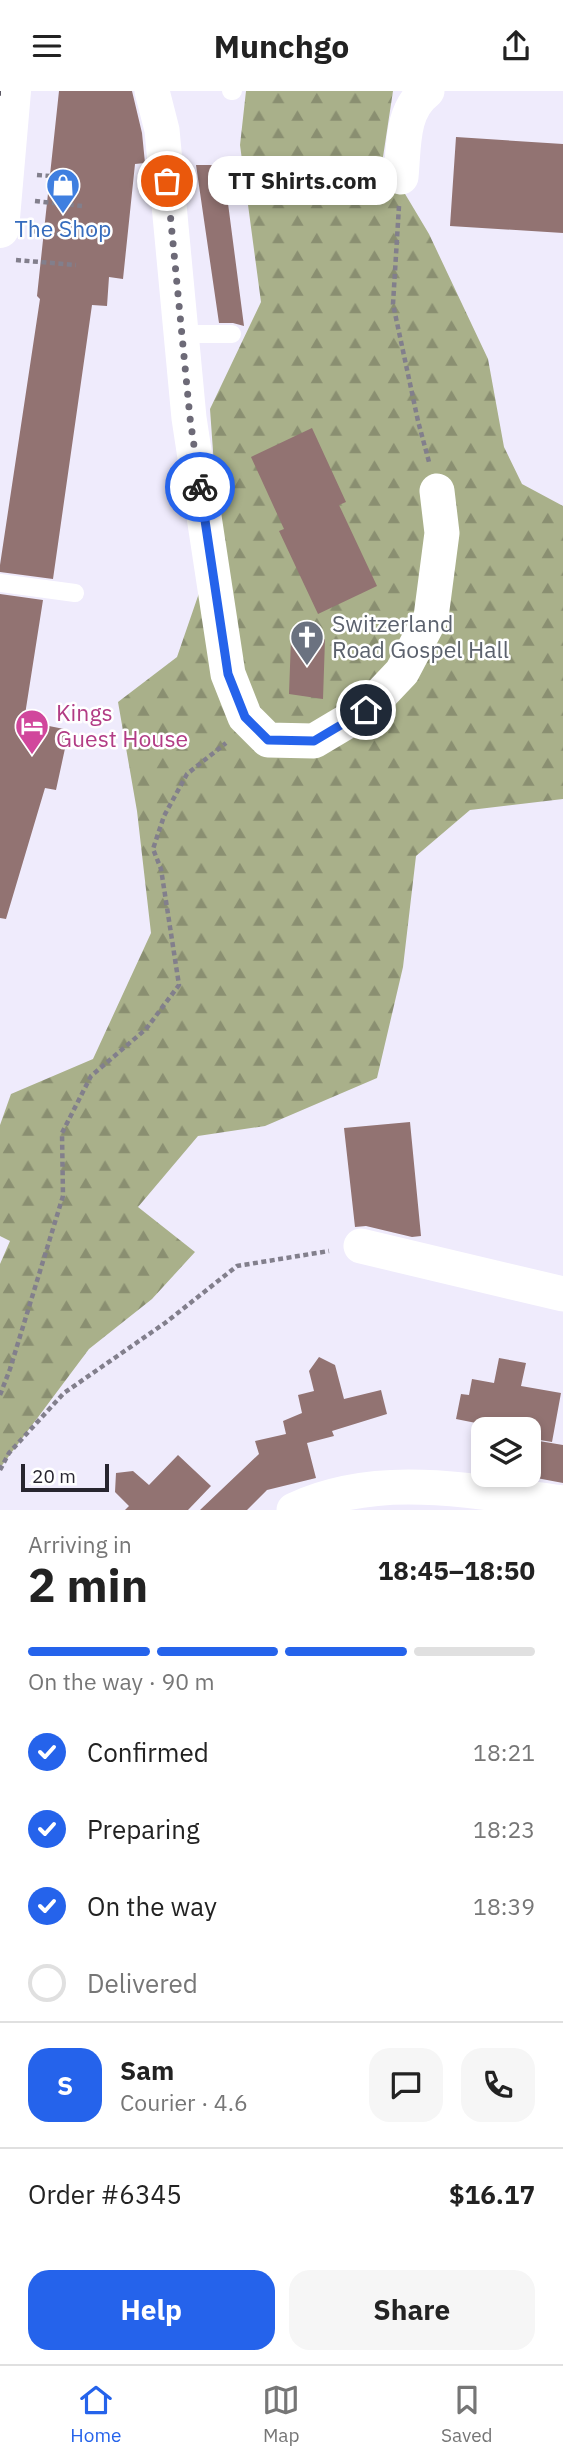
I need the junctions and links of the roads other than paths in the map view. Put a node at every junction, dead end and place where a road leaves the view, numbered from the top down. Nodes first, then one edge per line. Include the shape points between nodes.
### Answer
1 (12, 91) edge
2 (152, 91) edge
3 (428, 91) edge
4 (401, 177) road end
5 (8, 244) edge
6 (182, 334) junction
7 (232, 334) dead end
8 (437, 491) road end
9 (0, 583) edge
10 (75, 593) dead end
11 (361, 1246) road end
12 (563, 1294) edge
13 (563, 1503) edge
14 (295, 1510) edge

1 - 5 main road
2 - 6 street via 162,130
3 - 4 street via 417,98 407,120
6 - 7 lane
6 - 8 street via 228,674 245,717 268,740 314,741 366,710 402,672 431,617 442,533
9 - 10 lane
11 - 12 street
13 - 14 street via 440,1488 377,1487 319,1498

